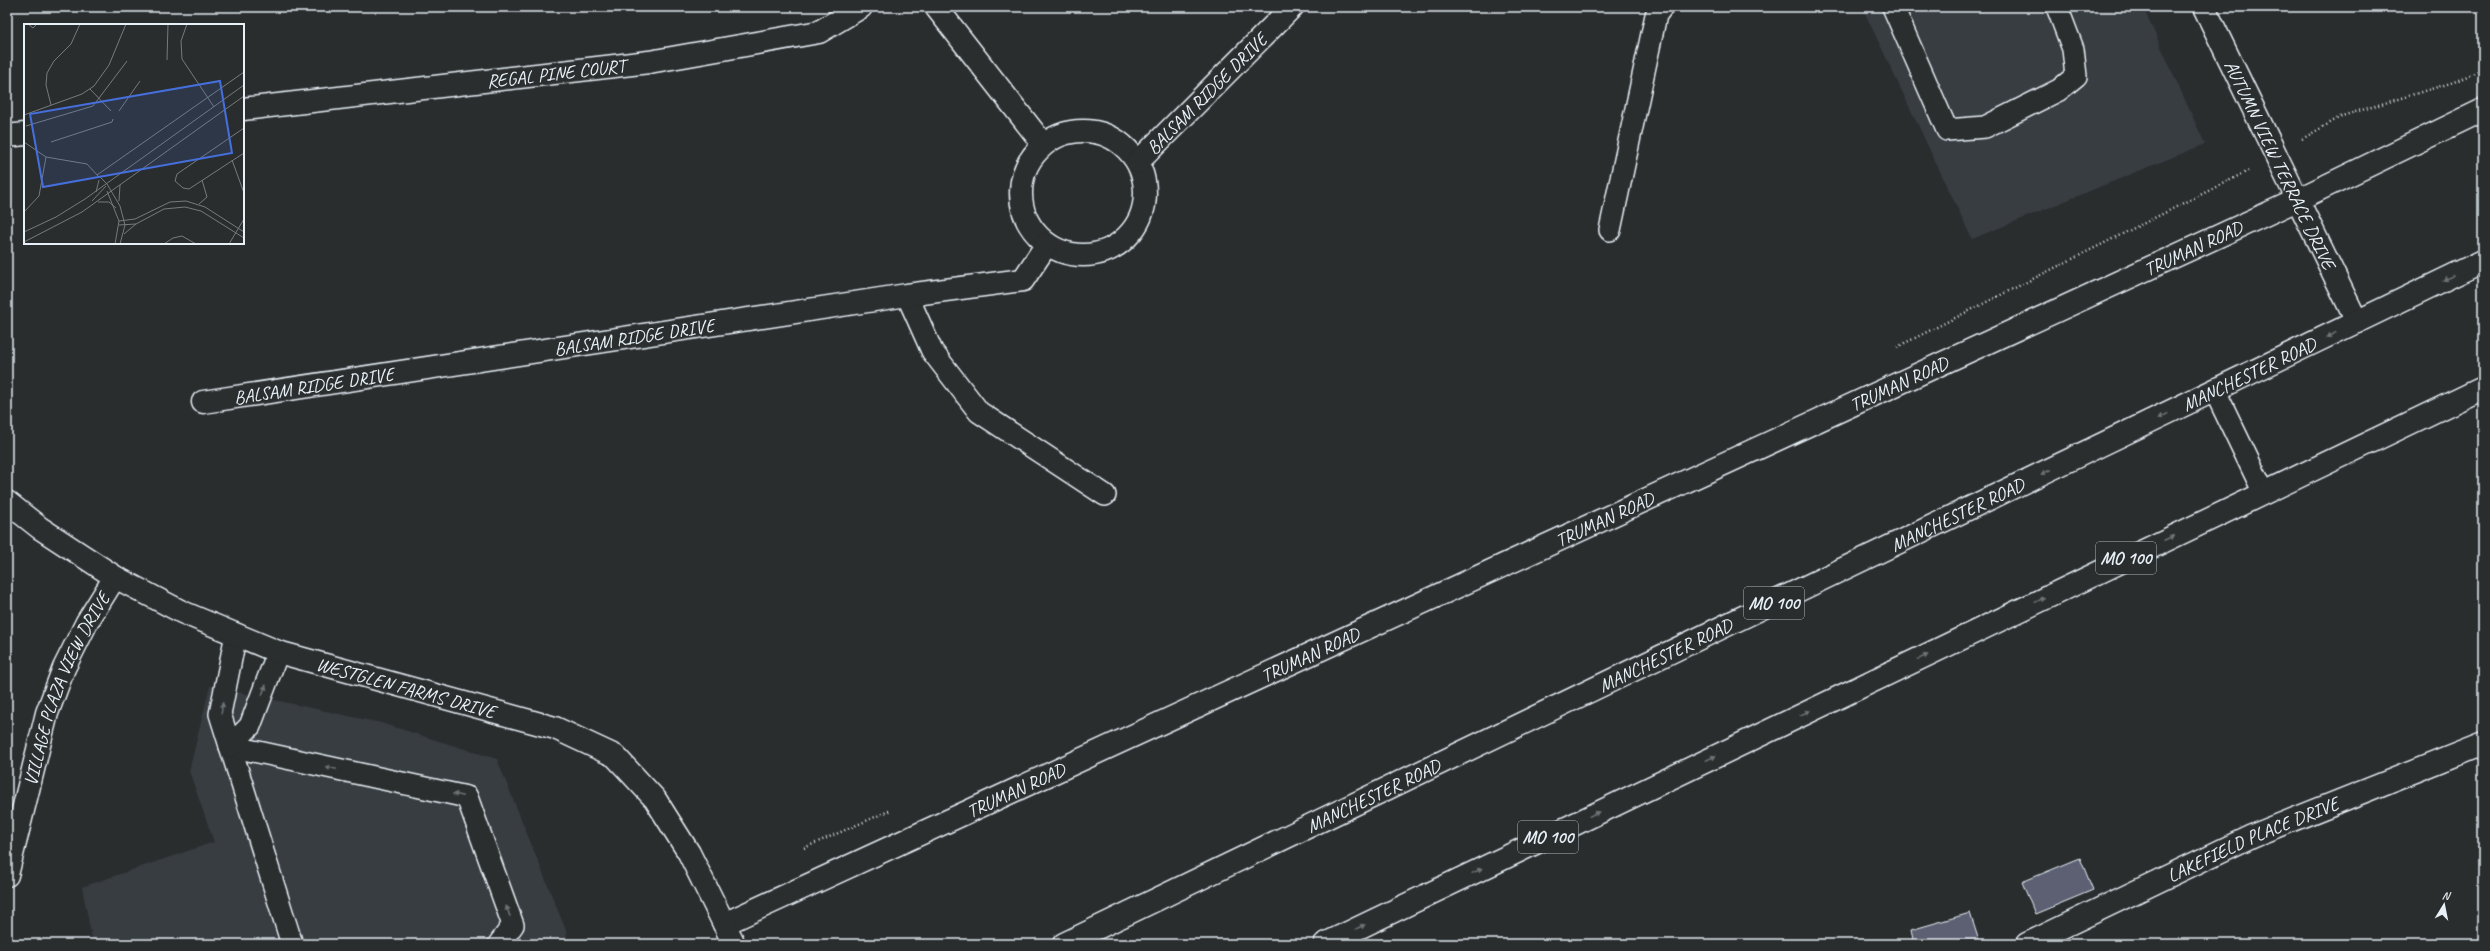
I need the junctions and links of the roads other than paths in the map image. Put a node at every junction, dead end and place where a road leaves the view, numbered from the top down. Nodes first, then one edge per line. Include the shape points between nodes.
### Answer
1 (861, 7) edge
2 (936, 7) edge
3 (1292, 7) edge
4 (1662, 7) edge
5 (1893, 7) edge
6 (2058, 7) edge
7 (2204, 7) edge
8 (244, 109) edge
9 (2483, 110) edge
10 (24, 134) edge
11 (7, 136) edge
12 (1043, 144) junction
13 (1138, 162) junction
14 (2297, 200) junction
15 (1610, 230) dead end
16 (1047, 244) junction
17 (2483, 261) edge
18 (907, 295) junction
19 (2357, 322) junction
20 (2483, 388) edge
21 (2215, 391) junction
22 (203, 402) dead end
23 (2264, 493) junction
24 (1105, 496) dead end
25 (7, 502) edge
26 (115, 577) junction
27 (236, 634) junction
28 (278, 652) junction
29 (2483, 744) edge
30 (230, 746) junction
31 (7, 875) edge
32 (724, 924) junction
33 (292, 944) edge
34 (498, 944) edge
35 (734, 944) edge
36 (1064, 944) edge
37 (1325, 944) edge
38 (2027, 944) edge

1 - 8 main road, REGAL PINE COURT via 819,32 649,62
2 - 12 main road
3 - 13 main road, BALSAM RIDGE DRIVE
4 - 15 lane via 1656,15
5 - 6 lane via 1946,130 1985,127 2059,90 2076,76 2073,48
7 - 14 main road, AUTUMN VIEW TERRACE DRIVE
9 - 14 main road, TRUMAN ROAD
10 - 11 main road
12 - 13 main road via 1084,130 1106,134 1124,146
12 - 16 main road via 1024,171 1020,193 1024,215 1035,233
13 - 16 main road via 1145,182 1145,204 1138,224 1127,238 1110,250 1088,256 1066,254
14 - 19 main road, AUTUMN VIEW TERRACE DRIVE
14 - 32 main road, TRUMAN ROAD
16 - 18 main road, BALSAM RIDGE DRIVE via 1023,280
17 -> 19 main road, MANCHESTER ROAD / MO 100
18 - 22 main road, BALSAM RIDGE DRIVE
18 - 24 lane via 932,351 979,412
19 -> 21 main road, MANCHESTER ROAD / MO 100
20 - 23 main road, MO 100
21 - 23 lane
21 -> 36 main road, MANCHESTER ROAD / MO 100
37 -> 23 main road, MO 100
25 - 26 main road, WESTGLEN FARMS DRIVE via 40,528
26 - 27 main road, WESTGLEN FARMS DRIVE via 182,612
26 - 31 main road, VILLAGE PLAZA VIEW DRIVE via 87,622 64,668 47,713
27 - 28 main road, WESTGLEN FARMS DRIVE
30 -> 27 lane via 220,714
30 -> 28 lane via 250,726
28 - 32 main road, WESTGLEN FARMS DRIVE via 555,728 615,756 659,806 689,853
29 - 38 main road, LAKEFIELD PLACE DRIVE via 2252,836
30 - 33 lane
34 -> 30 lane via 513,925 466,797
32 - 35 main road, WESTGLEN FARMS DRIVE

